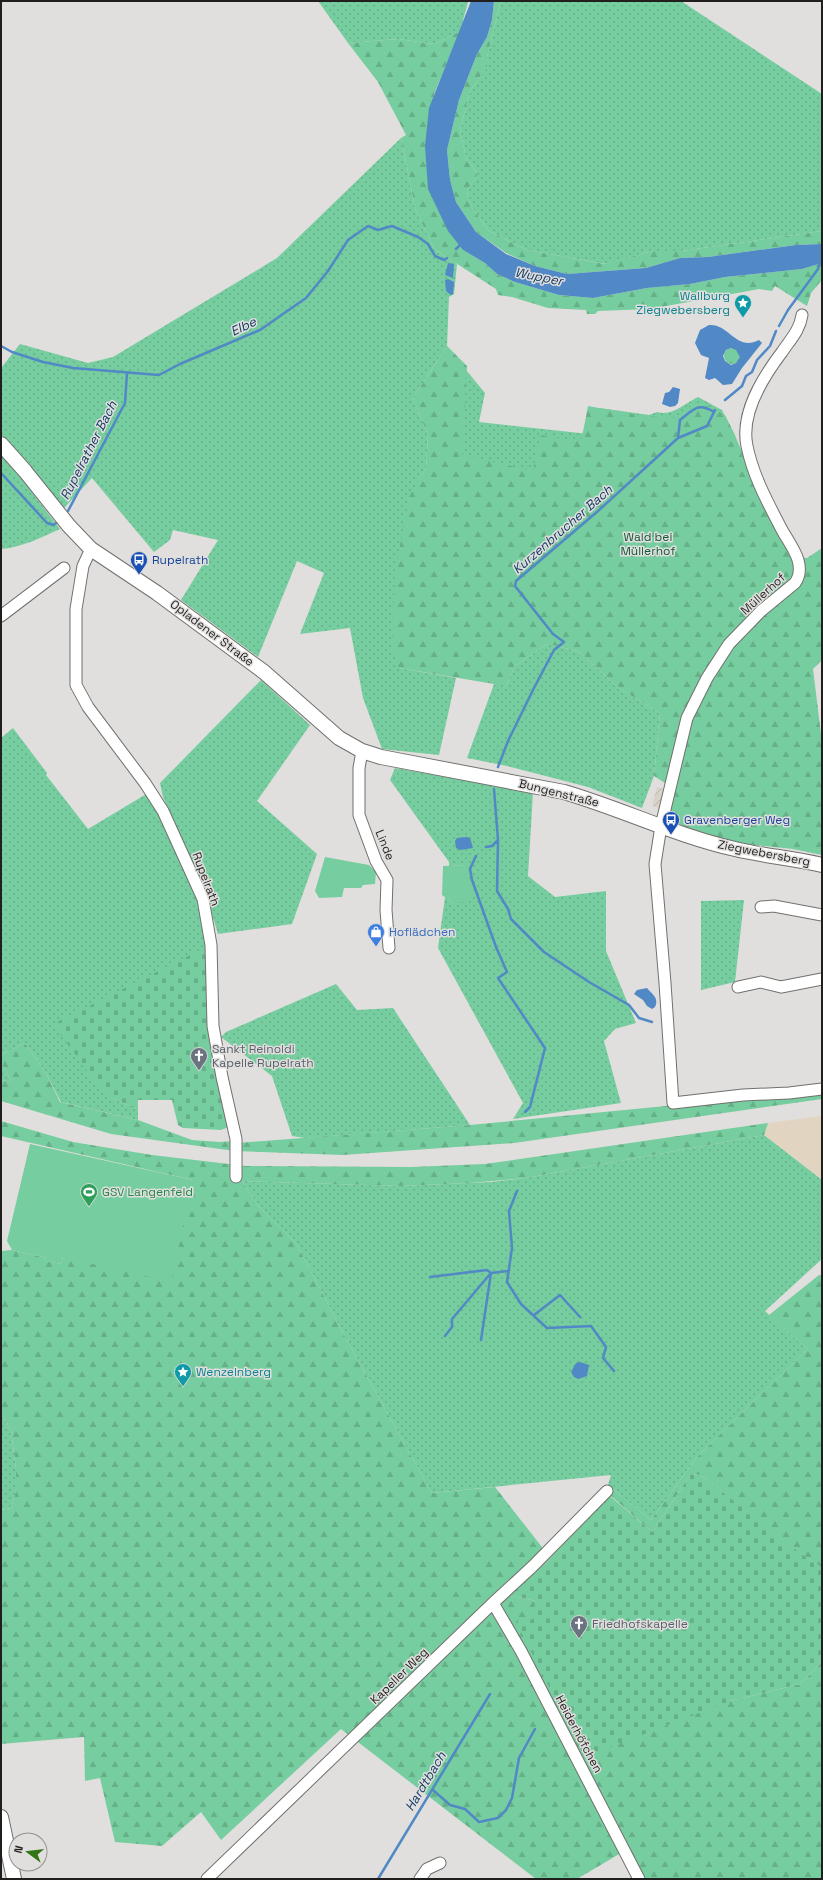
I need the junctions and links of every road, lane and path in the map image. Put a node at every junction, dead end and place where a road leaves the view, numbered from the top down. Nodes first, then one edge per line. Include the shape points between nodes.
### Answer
1 (802, 315) dead end
2 (1, 444) edge
3 (91, 549) junction
4 (64, 568) dead end
5 (1, 616) edge
6 (362, 751) junction
7 (454, 772) joint
8 (661, 826) junction
9 (822, 865) edge
10 (761, 907) dead end
11 (822, 915) edge
12 (390, 948) dead end
13 (822, 979) edge
14 (738, 987) dead end
15 (822, 1089) edge
16 (236, 1178) dead end
17 (607, 1491) dead end
18 (493, 1603) junction
19 (1, 1817) edge
20 (440, 1863) dead end
21 (14, 1879) edge
22 (207, 1879) edge
23 (420, 1879) edge
24 (639, 1879) edge

1 - 8 street, Müllerhof via 796,332 764,377 755,395 748,418 746,444 750,462 764,495 798,559 798,578 729,644 707,678 687,718
2 - 3 main road, Opladener Straße
3 - 6 main road, Opladener Straße via 213,634 282,687 339,738
3 - 16 street, Rupelrath via 83,566 76,610 76,685 88,707 145,783 162,811 203,900 211,945 214,1026 236,1139
4 - 5 street
6 - 7 main road, Opladener Straße
6 - 12 street, Linde via 359,768 359,814 376,861 387,880 386,910
7 - 8 main road, Bungenstraße via 564,792
8 - 9 main road, Ziegwebersberg via 735,849
8 - 15 street via 655,864 673,1103
10 - 11 street via 774,906
13 - 14 street via 781,987 761,982
17 - 18 street, Kapeller Weg
18 - 22 street, Kapeller Weg
18 - 24 street, Heiderhöfchen via 521,1651
19 - 21 main road
20 - 23 street via 427,1869

